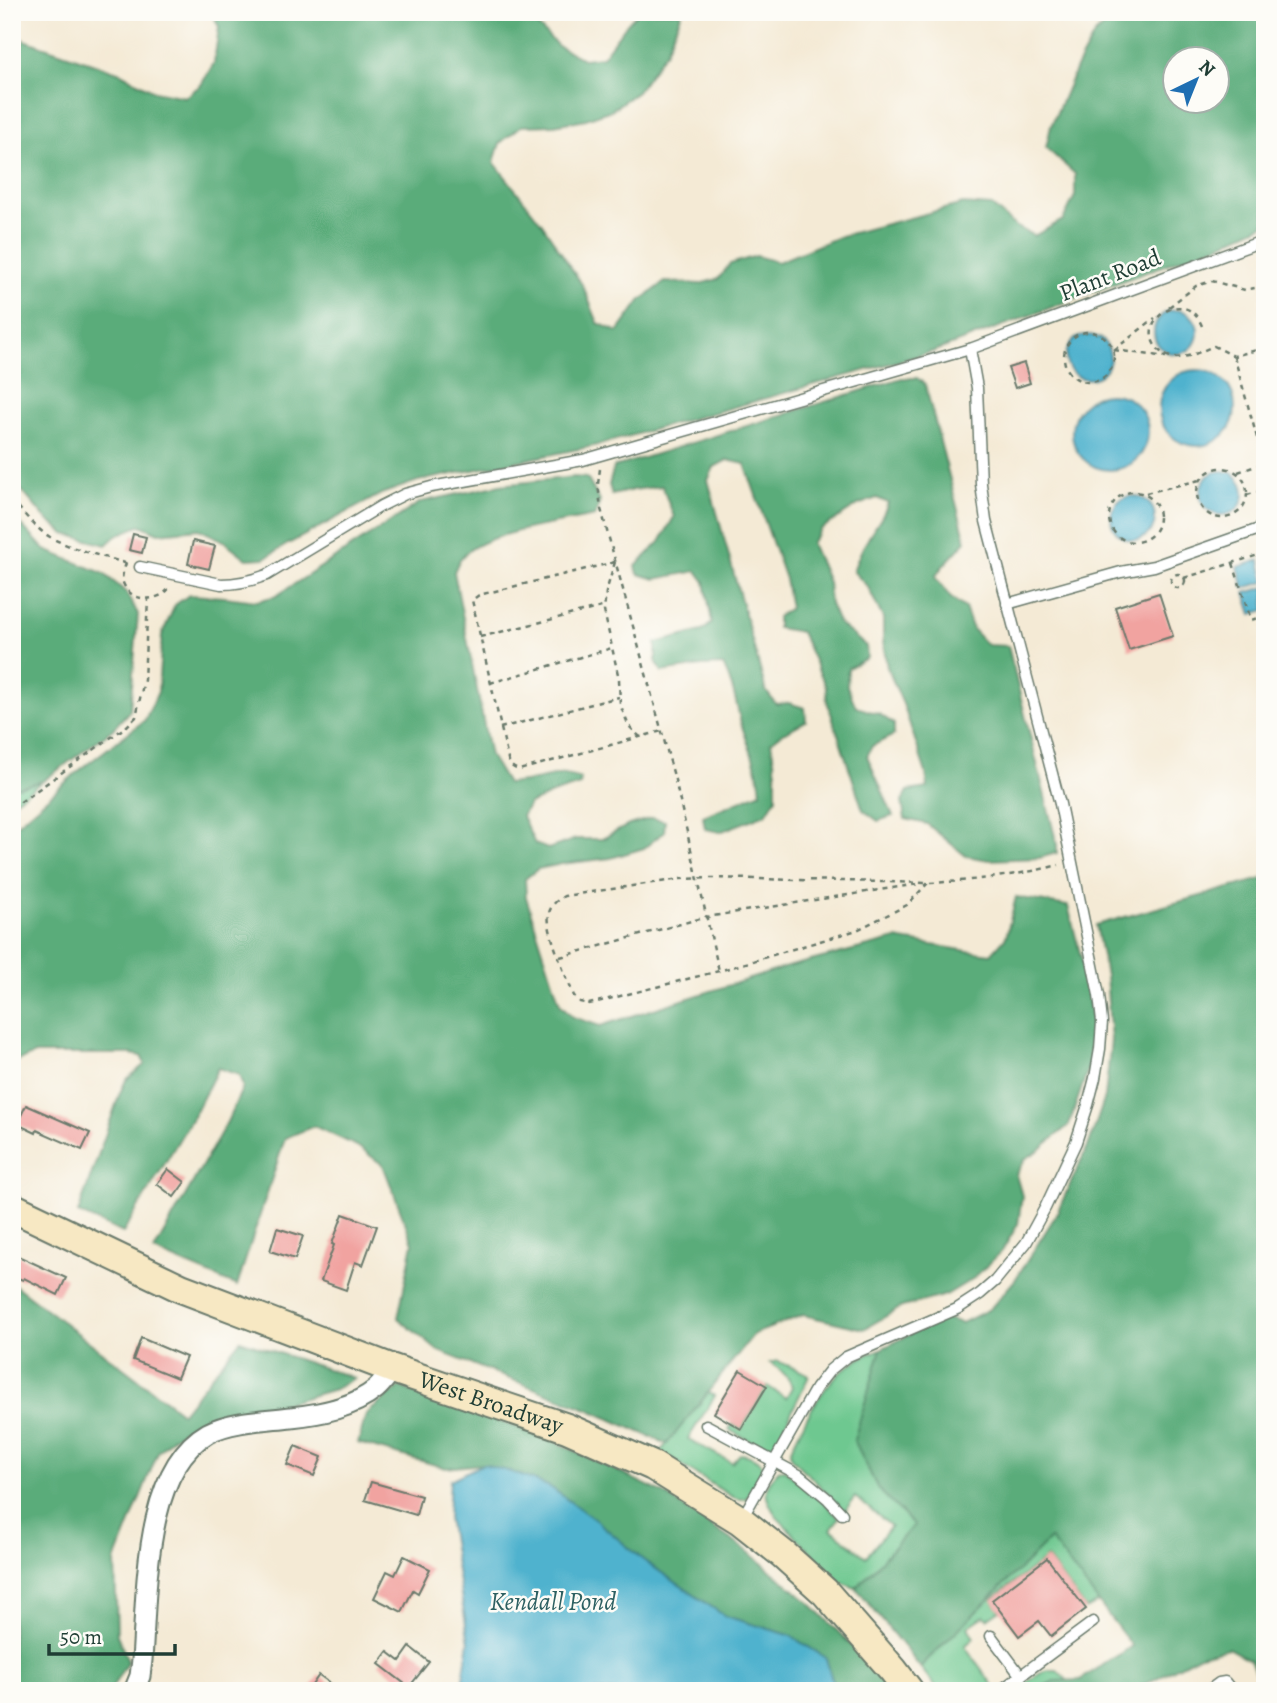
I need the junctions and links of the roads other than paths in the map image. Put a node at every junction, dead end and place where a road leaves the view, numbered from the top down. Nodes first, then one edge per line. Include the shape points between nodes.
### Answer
1 (1265, 240) edge
2 (970, 349) junction
3 (1265, 527) edge
4 (140, 568) road end
5 (1007, 604) junction
6 (12, 1207) edge
7 (393, 1369) junction
8 (706, 1425) dead end
9 (774, 1462) junction
10 (842, 1514) dead end
11 (740, 1520) junction
12 (1094, 1622) dead end
13 (991, 1636) dead end
14 (1021, 1675) junction
15 (134, 1691) edge
16 (909, 1691) edge
17 (1000, 1691) edge
18 (1208, 1691) edge
19 (1232, 1691) edge

1 - 2 lane, Plant Road
2 - 4 lane, Plant Road via 583,460 405,494 256,580 221,584
2 - 5 lane via 986,520
3 - 5 lane via 1154,566
5 - 9 lane via 1060,804 1099,995 1102,1022 1096,1078 1076,1142 1045,1208 1026,1242 995,1281 957,1309 845,1357 816,1388
6 - 7 main road, West Broadway via 181,1288
7 - 11 main road, West Broadway via 567,1428 653,1466
7 - 15 street via 363,1398 306,1416 220,1428 186,1452 155,1519 141,1668
8 - 9 lane
9 - 10 lane via 810,1483
9 - 11 lane
11 - 16 main road, West Broadway via 825,1592
12 - 14 lane
13 - 14 lane
14 - 17 lane
18 - 19 lane via 1226,1682

